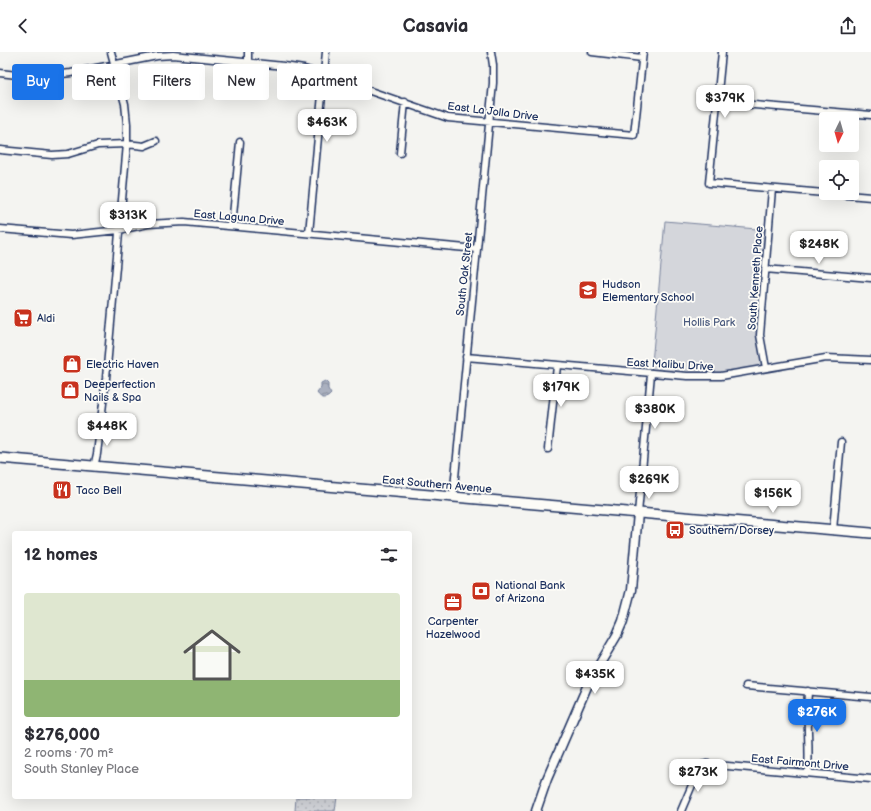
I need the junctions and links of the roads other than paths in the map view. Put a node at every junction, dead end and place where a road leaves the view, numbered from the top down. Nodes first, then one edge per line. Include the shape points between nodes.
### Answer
1 (111, 52) edge
2 (248, 52) edge
3 (326, 52) edge
4 (491, 52) edge
5 (592, 52) edge
6 (722, 52) edge
7 (642, 55) edge
8 (248, 63) junction
9 (115, 64) joint
10 (325, 64) edge
11 (277, 65) edge
12 (0, 73) edge
13 (72, 73) edge
14 (372, 91) edge
15 (124, 100) edge
16 (322, 100) edge
17 (405, 102) junction
18 (718, 102) junction
19 (871, 115) edge
20 (489, 122) junction
21 (156, 141) dead end
22 (240, 142) dead end
23 (127, 144) junction
24 (0, 150) edge
25 (400, 153) dead end
26 (772, 189) junction
27 (871, 197) edge
28 (232, 226) junction
29 (0, 229) edge
30 (119, 230) junction
31 (309, 233) junction
32 (477, 249) junction
33 (765, 269) junction
34 (871, 278) edge
35 (466, 357) junction
36 (871, 360) edge
37 (556, 366) junction
38 (766, 368) junction
39 (651, 374) junction
40 (841, 442) dead end
41 (548, 449) dead end
42 (0, 458) edge
43 (94, 467) junction
44 (453, 498) junction
45 (638, 513) junction
46 (833, 530) junction
47 (871, 533) edge
48 (746, 686) dead end
49 (808, 691) junction
50 (871, 697) edge
51 (808, 773) junction
52 (871, 778) edge
53 (536, 811) edge
54 (681, 811) edge

1 - 9 street
2 - 8 street
3 - 10 street
4 - 20 street, South Oak Street via 493,83
5 - 7 street
6 - 18 street
7 - 20 street, East La Jolla Drive via 634,135
8 - 9 street, East La Jolla Drive via 172,55
8 - 11 street, East La Jolla Drive
12 - 13 street, East La Jolla Drive via 34,76
14 - 17 street, East La Jolla Drive
15 - 23 street
16 - 31 street
17 - 20 street, East La Jolla Drive via 448,118
17 - 25 street
18 - 19 street
18 - 26 street via 709,183
20 - 32 street, South Oak Street
21 - 23 street via 144,146
22 - 28 street
23 - 24 street via 98,145 68,154 52,155
23 - 30 street
26 - 27 street
26 - 33 street, South Kenneth Place
28 - 30 street, East Laguna Drive via 184,222 148,224
28 - 31 street, East Laguna Drive
29 - 30 street, East Laguna Drive via 71,235
30 - 43 street via 106,378
31 - 32 street, East Laguna Drive
32 - 35 street, South Oak Street
33 - 34 street
33 - 38 street, South Kenneth Place via 760,335
35 - 37 street, East Malibu Drive
35 - 44 street, South Oak Street
36 - 38 street, East Malibu Drive via 826,358
37 - 39 street, East Malibu Drive
37 - 41 street
38 - 39 street, East Malibu Drive via 721,376
39 - 45 street
40 - 46 street
42 - 43 main road, East Southern Avenue
43 - 44 main road, East Southern Avenue
44 - 45 main road, East Southern Avenue
45 - 46 main road, East Southern Avenue
45 - 53 street via 630,590 624,617 616,638 589,682
46 - 47 main road, East Southern Avenue
48 - 49 street
49 - 50 street
49 - 51 street
51 - 52 street, East Fairmont Drive
51 - 54 street, East Fairmont Drive via 702,765

